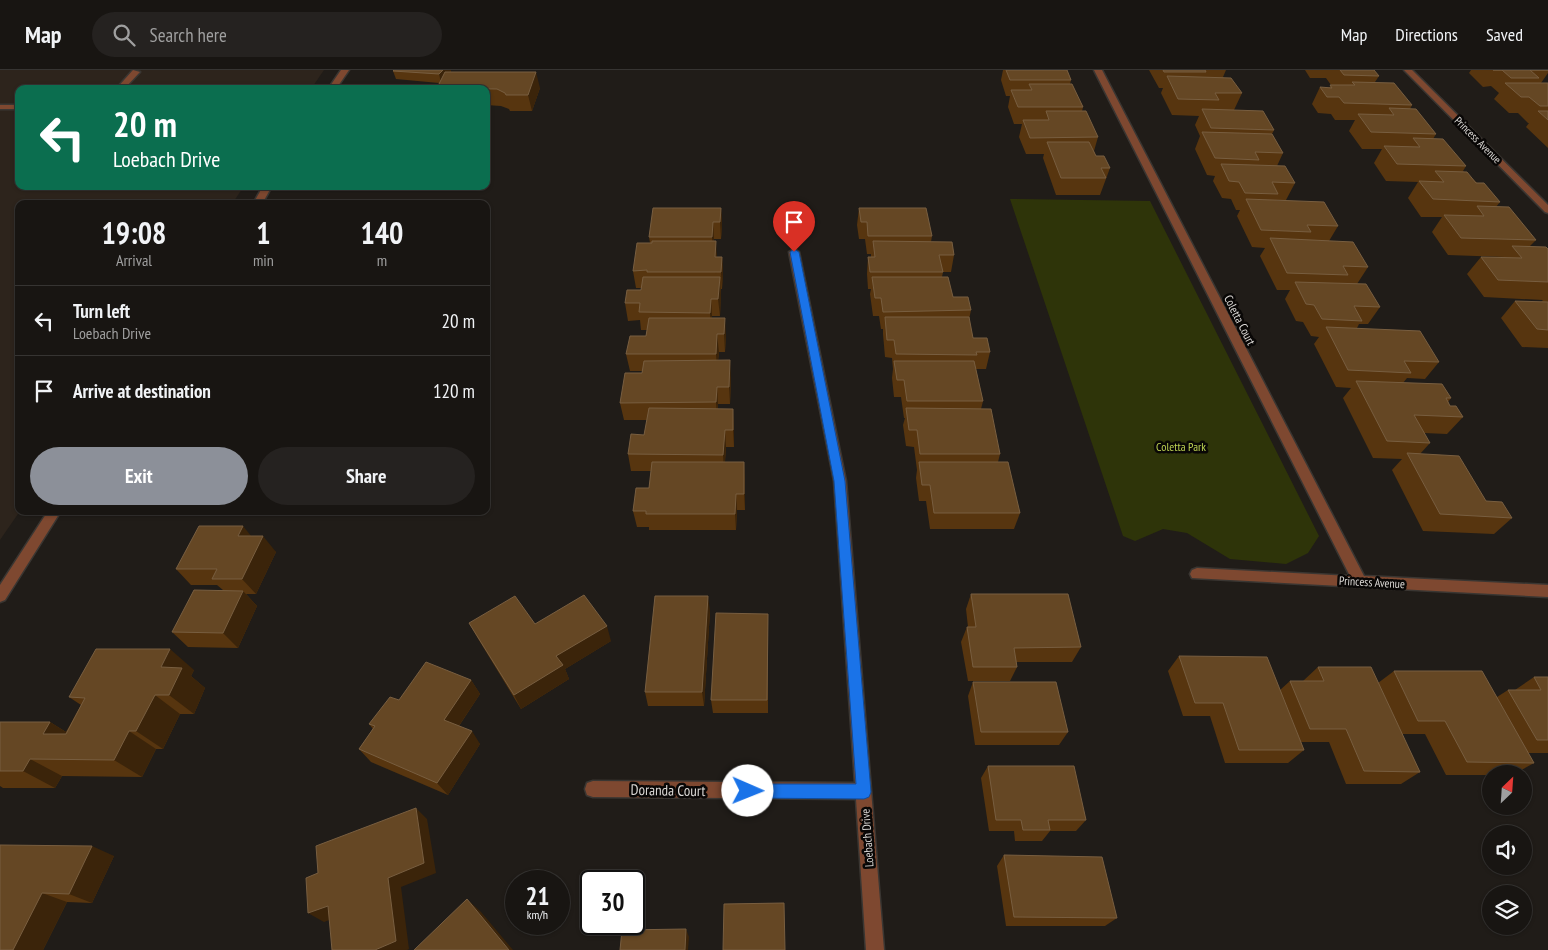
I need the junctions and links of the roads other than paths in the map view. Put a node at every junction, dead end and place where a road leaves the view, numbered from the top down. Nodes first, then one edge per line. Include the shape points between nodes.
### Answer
1 (344, 70) edge
2 (1098, 70) edge
3 (1408, 70) edge
4 (136, 72) dead end
5 (124, 85) edge
6 (335, 85) edge
7 (0, 107) edge
8 (15, 107) edge
9 (1548, 210) edge
10 (794, 252) dead end
11 (52, 515) edge
12 (1197, 574) dead end
13 (1360, 582) junction
14 (1548, 591) edge
15 (0, 596) edge
16 (592, 789) dead end
17 (864, 792) junction
18 (875, 950) edge

1 - 6 street
2 - 13 street, Coletta Court
3 - 9 street, Princess Avenue
4 - 5 street
7 - 8 street
10 - 17 street, Loebach Drive via 840,481
11 - 15 street
12 - 13 street, Princess Avenue
13 - 14 street, Princess Avenue
16 - 17 street, Doranda Court
17 - 18 street, Loebach Drive

